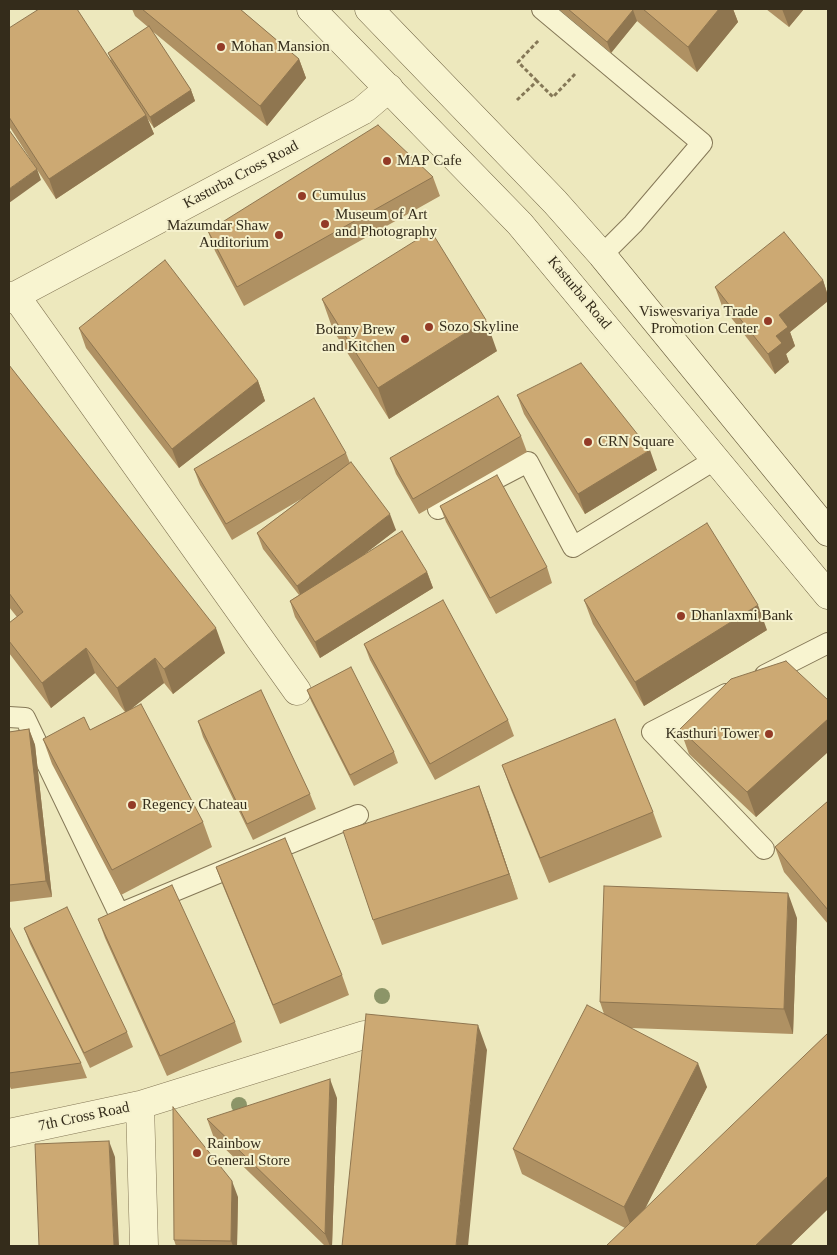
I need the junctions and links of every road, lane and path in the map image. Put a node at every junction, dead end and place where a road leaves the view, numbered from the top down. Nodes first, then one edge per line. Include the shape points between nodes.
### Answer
1 (312, 9) edge
2 (369, 9) edge
3 (549, 15) edge
4 (594, 53) junction
5 (537, 81) junction
6 (389, 88) junction
7 (517, 100) dead end
8 (602, 255) junction
9 (12, 297) edge
10 (716, 460) junction
11 (438, 509) dead end
12 (828, 532) edge
13 (828, 595) edge
14 (828, 643) edge
15 (297, 691) dead end
16 (9, 717) edge
17 (358, 815) dead end
18 (764, 849) dead end
19 (364, 1035) edge
20 (140, 1106) junction
21 (9, 1133) edge
22 (144, 1246) edge

1 - 6 main road, Kasturba Road
2 - 8 main road
3 - 4 lane
3 - 5 path via 518,62
4 - 5 path via 553,97
4 - 8 lane via 702,143 637,221
5 - 7 path
6 - 9 main road, Kasturba Cross Road via 362,111
6 - 10 main road, Kasturba Road via 520,224
8 - 12 main road
9 - 15 main road
10 - 11 lane via 573,547 528,462
10 - 13 main road, Kasturba Road
14 - 18 lane via 652,732
16 - 17 lane via 25,718 119,914
19 - 20 main road
20 - 21 main road, 7th Cross Road
20 - 22 main road, 7th Cross Road

